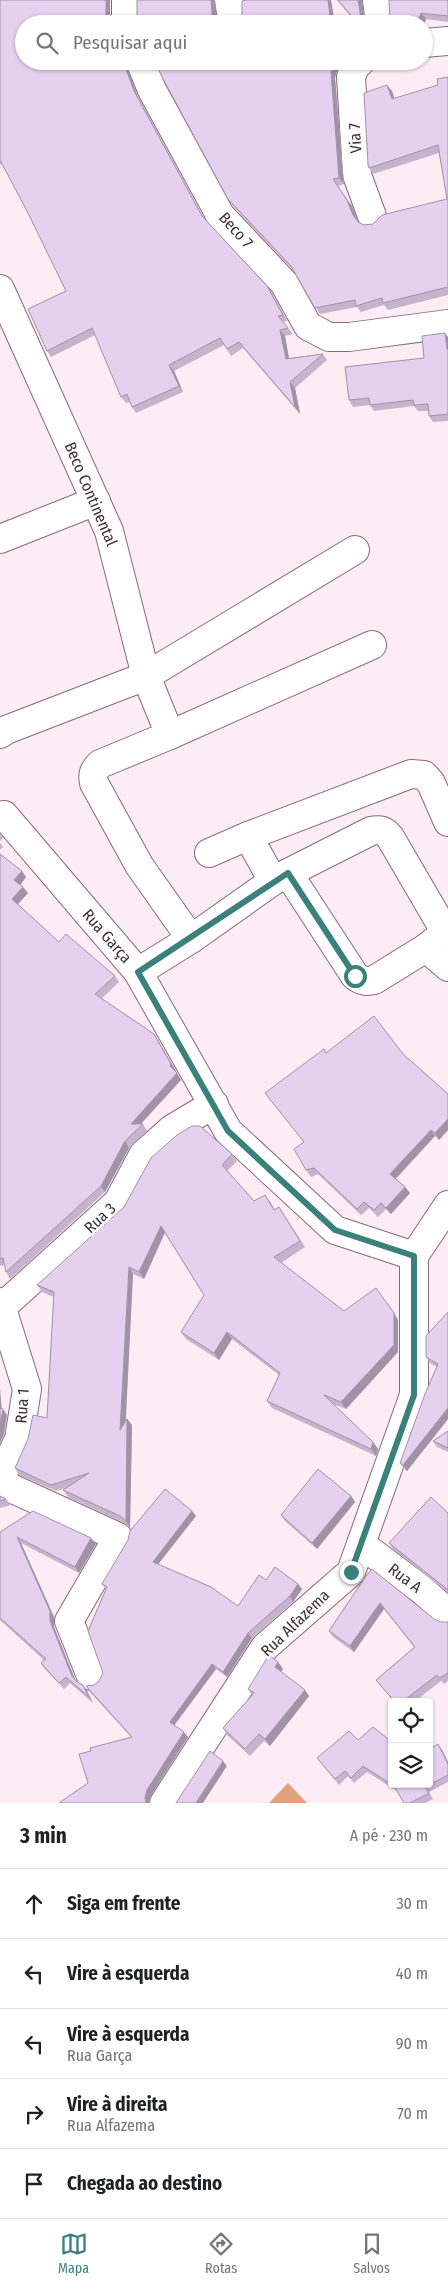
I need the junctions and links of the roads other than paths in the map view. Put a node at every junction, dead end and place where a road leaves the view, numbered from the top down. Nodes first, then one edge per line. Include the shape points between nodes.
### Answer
1 (126, 0) edge
2 (377, 0) edge
3 (126, 15) edge
4 (379, 15) edge
5 (448, 41) edge
6 (433, 42) edge
7 (144, 70) edge
8 (354, 70) edge
9 (372, 216) dead end
10 (0, 289) edge
11 (448, 324) edge
12 (96, 501) junction
13 (0, 539) edge
14 (355, 550) dead end
15 (372, 644) dead end
16 (146, 676) junction
17 (2, 732) edge
18 (170, 736) junction
19 (4, 815) dead end
20 (448, 822) edge
21 (248, 836) junction
22 (209, 853) dead end
23 (280, 877) junction
24 (440, 937) edge
25 (191, 939) junction
26 (448, 967) edge
27 (138, 972) junction
28 (214, 1104) junction
29 (448, 1205) edge
30 (414, 1256) junction
31 (0, 1306) edge
32 (0, 1479) edge
33 (0, 1483) edge
34 (361, 1544) junction
35 (448, 1613) edge
36 (91, 1676) dead end
37 (164, 1803) edge

1 - 3 street
2 - 4 street
5 - 6 street
7 - 11 street, Beco 7 via 220,215 284,283 308,326 329,337 349,337
8 - 9 street, Via 7 via 351,77 357,175
10 - 12 street, Beco Continental
12 - 13 street
12 - 16 street, Beco Continental via 109,531
14 - 16 street
15 - 18 street
16 - 17 street
16 - 18 street, Beco Continental
18 - 25 street via 100,764 92,776 139,865
19 - 27 street, Rua Garça
20 - 21 street via 431,783 424,775 412,774
21 - 22 street
21 - 23 street
23 - 24 street via 360,980 374,980
23 - 24 street via 371,831 385,832 390,836
23 - 25 street
24 - 26 street
25 - 27 street
27 - 28 street, Rua Garça
28 - 30 street, Rua Garça via 228,1131 335,1230
28 - 31 street, Rua 3 via 172,1130 143,1155 118,1202
29 - 30 street
30 - 34 street, Rua Alfazema via 414,1395
31 - 32 street, Rua 1 via 27,1389 20,1439
33 - 36 street via 118,1537 69,1621
34 - 35 street, Rua A
34 - 37 street, Rua Alfazema via 351,1572 265,1647

